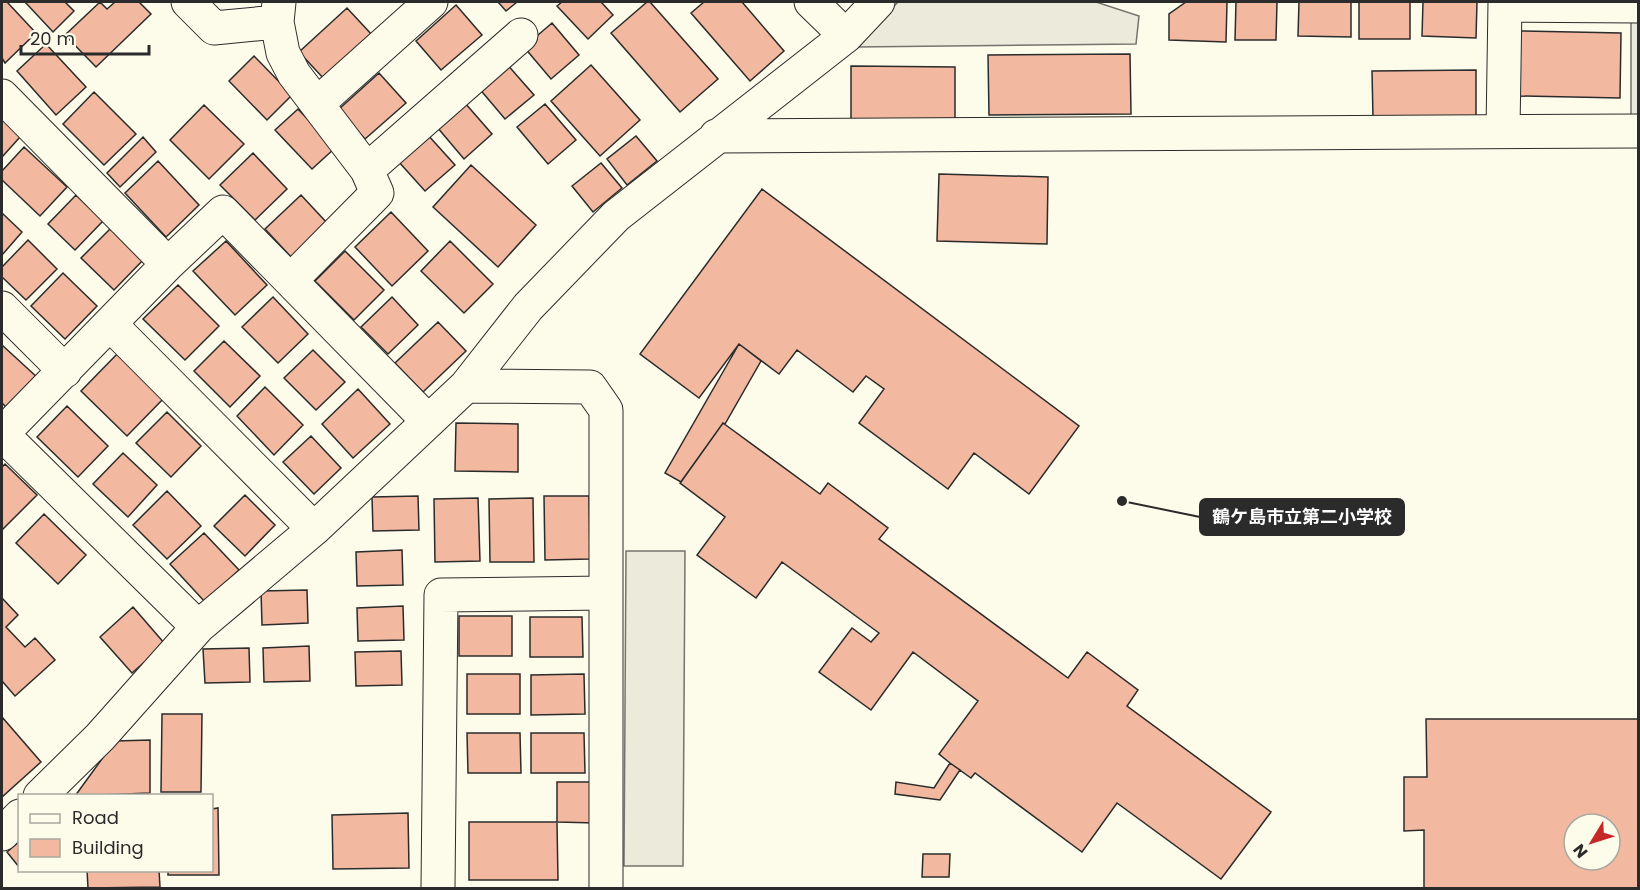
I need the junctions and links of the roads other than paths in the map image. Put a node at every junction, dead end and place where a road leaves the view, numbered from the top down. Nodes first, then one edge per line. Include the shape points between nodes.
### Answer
1 (188, 2) edge
2 (431, 2) edge
3 (811, 2) edge
4 (878, 2) edge
5 (1505, 3) edge
6 (1638, 6) edge
7 (278, 12) edge
8 (521, 35) dead end
9 (846, 36) junction
10 (2, 96) edge
11 (317, 104) junction
12 (1503, 130) junction
13 (1638, 131) edge
14 (716, 136) junction
15 (367, 170) junction
16 (168, 264) junction
17 (291, 280) junction
18 (2, 308) edge
19 (110, 324) junction
20 (65, 371) junction
21 (465, 386) junction
22 (428, 421) junction
23 (2, 434) edge
24 (314, 529) junction
25 (605, 593) junction
26 (198, 627) junction
27 (41, 794) edge
28 (18, 818) edge
29 (2, 834) edge
30 (438, 888) edge
31 (606, 888) edge

1 - 7 street via 214,28
2 - 11 street
3 - 9 street
4 - 9 street
5 - 6 street
5 - 12 street
7 - 11 street via 283,53
8 - 15 street
9 - 14 street
10 - 16 street
11 - 15 street
12 - 13 street
12 - 14 street
14 - 21 street via 616,216 528,307
15 - 17 street via 377,193
16 - 17 street via 222,212
16 - 19 street
17 - 22 street
18 - 20 street
19 - 20 street
19 - 24 street
20 - 23 street
21 - 22 street
21 - 25 street via 590,387 606,410
22 - 24 street
23 - 26 street
24 - 26 street
25 - 30 street via 441,595
25 - 31 street
26 - 27 street via 100,737
28 - 29 street

